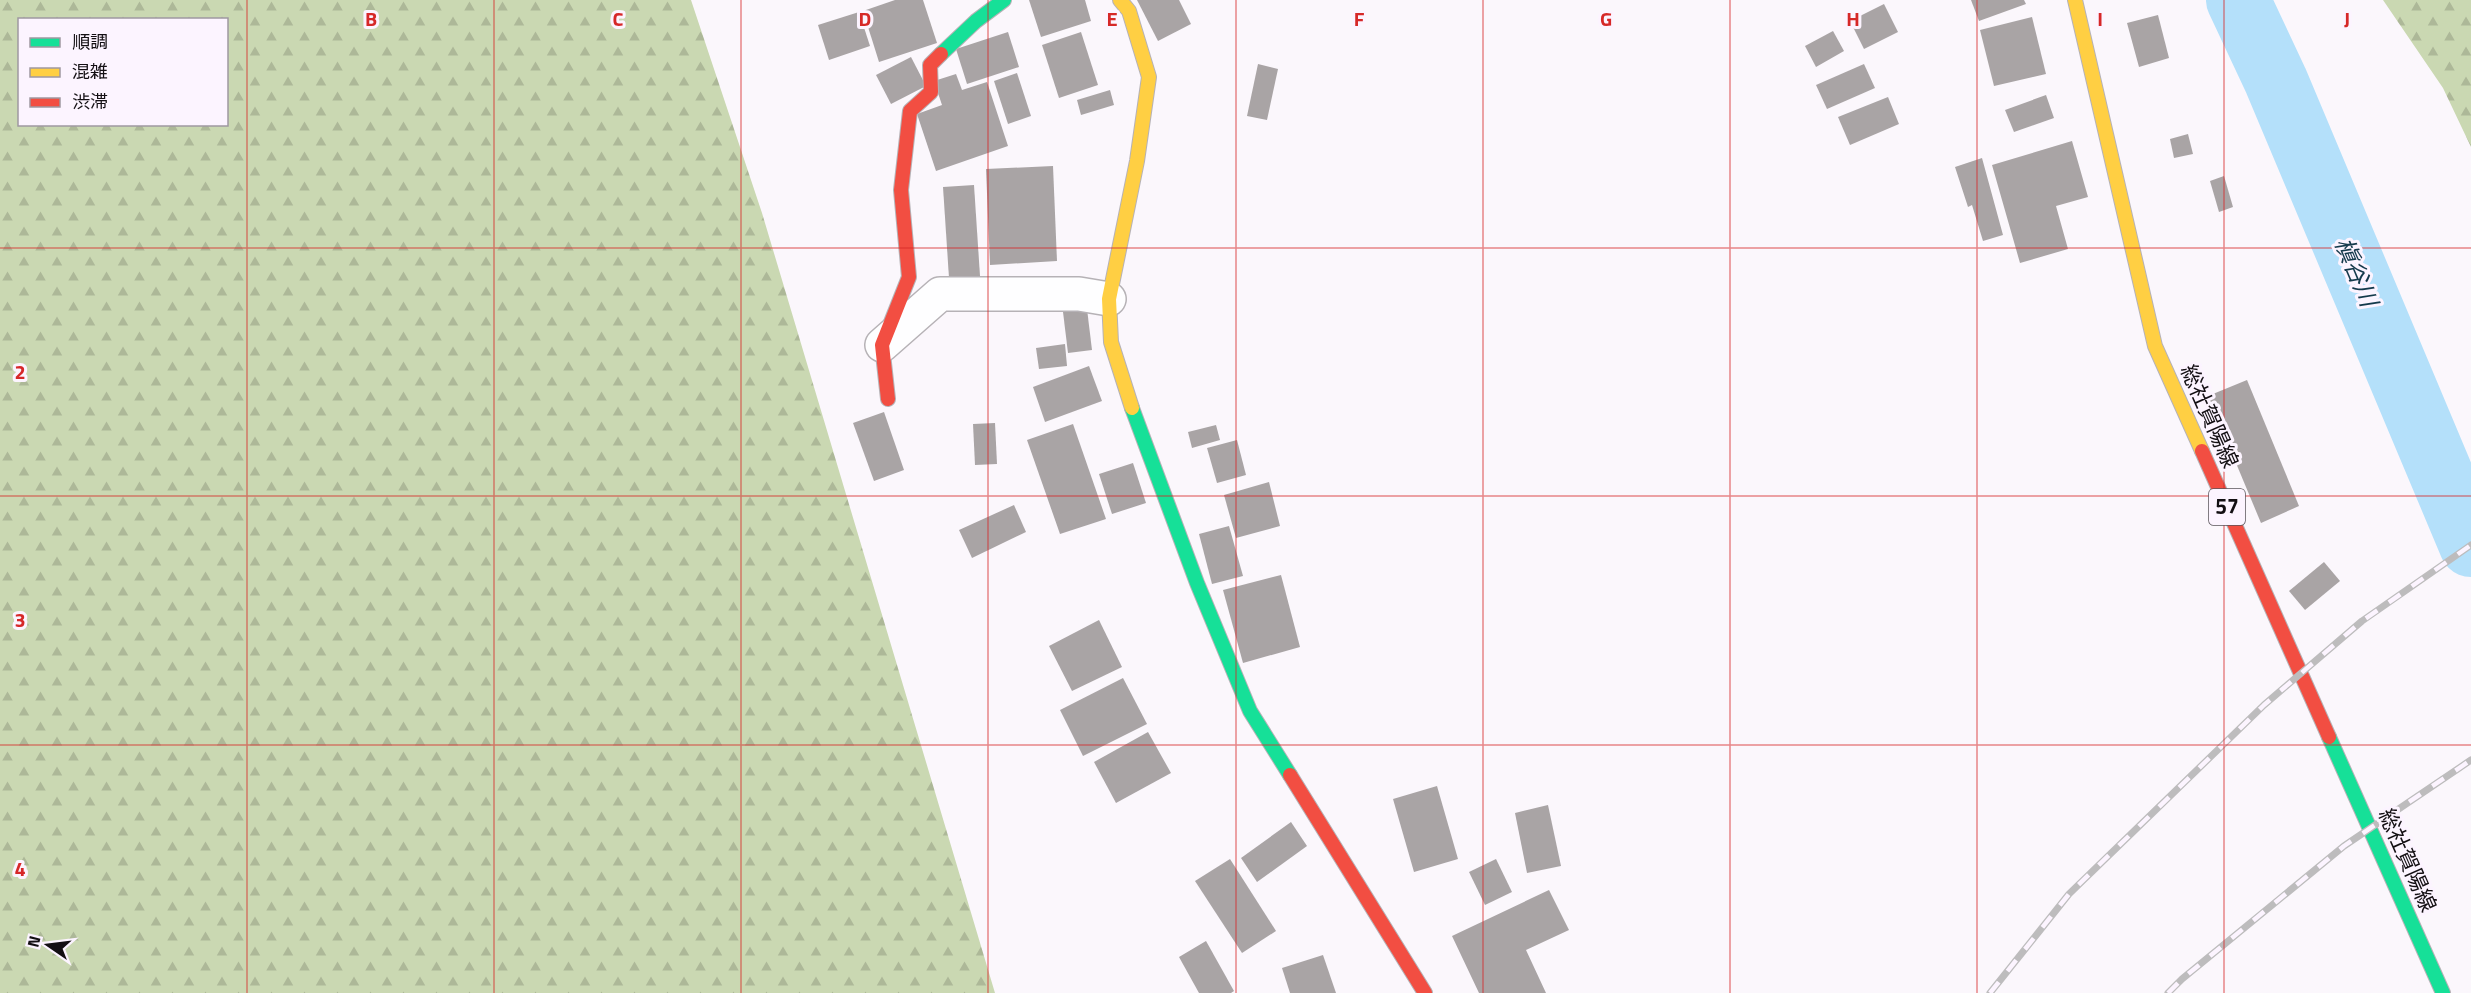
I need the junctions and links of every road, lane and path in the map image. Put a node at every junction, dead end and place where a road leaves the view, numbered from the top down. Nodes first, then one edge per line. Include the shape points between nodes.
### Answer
1 (1004, 0) edge
2 (1120, 0) edge
3 (2075, 0) edge
4 (1109, 299) junction
5 (882, 345) junction
6 (888, 399) dead end
7 (1425, 993) edge
8 (2443, 993) edge

1 - 5 street via 930,65 931,92 910,111 901,190 909,277
2 - 4 street via 1129,11 1149,77 1137,161
3 - 8 street, 総社賀陽線 / 57 via 2155,346
4 - 5 street via 1079,294 940,294
4 - 7 street via 1111,342 1135,417 1250,711
5 - 6 street

